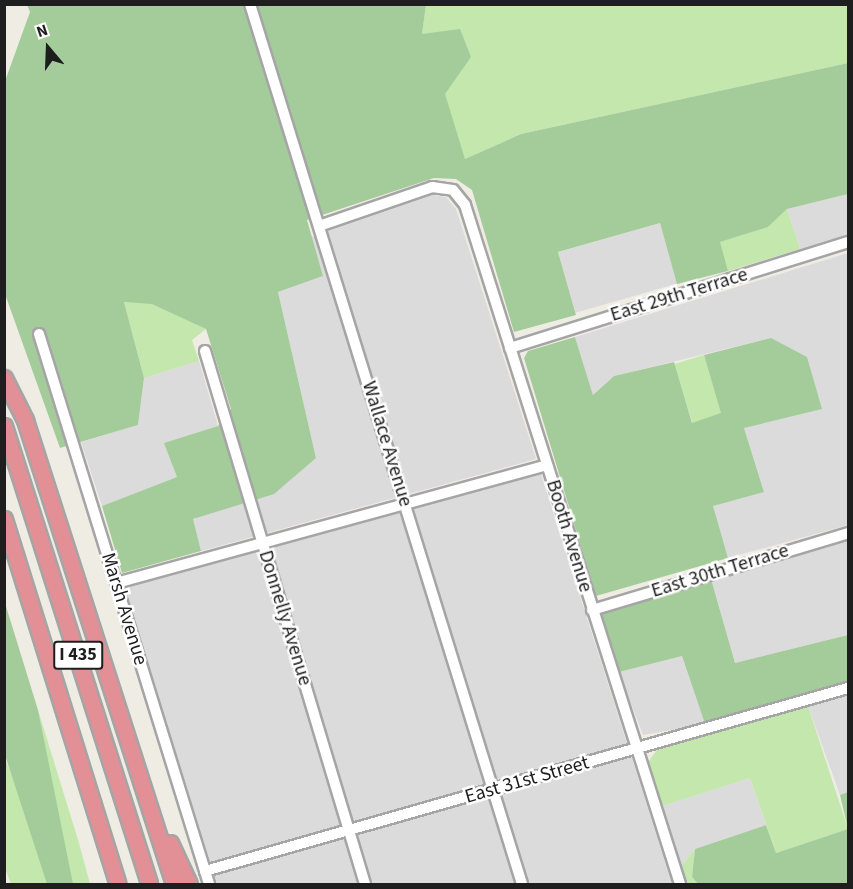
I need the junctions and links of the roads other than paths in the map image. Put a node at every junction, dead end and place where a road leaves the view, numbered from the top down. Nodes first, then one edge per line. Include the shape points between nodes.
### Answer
1 (250, 4) edge
2 (319, 226) junction
3 (849, 242) edge
4 (39, 334) dead end
5 (510, 348) junction
6 (205, 351) dead end
7 (4, 378) edge
8 (4, 426) edge
9 (547, 465) junction
10 (406, 504) junction
11 (4, 519) edge
12 (849, 533) edge
13 (262, 542) junction
14 (116, 583) junction
15 (592, 610) junction
16 (849, 688) edge
17 (636, 750) junction
18 (493, 790) junction
19 (154, 819) junction
20 (348, 829) junction
21 (111, 861) junction
22 (205, 871) junction
23 (112, 885) edge
24 (118, 885) edge
25 (149, 885) edge
26 (174, 885) edge
27 (189, 885) edge
28 (209, 885) edge
29 (365, 885) edge
30 (522, 885) edge
31 (680, 885) edge

1 - 2 street, Wallace Avenue
2 - 5 street, Booth Avenue via 432,187 453,190 465,205
2 - 10 street, Wallace Avenue
3 - 5 street, East 29th Terrace
4 - 14 street, Marsh Avenue
5 - 9 street, Booth Avenue
6 - 13 street, Donnelly Avenue
7 - 19 highway via 25,420
8 - 25 highway, I 435
9 - 10 street
9 - 15 street, Booth Avenue
10 - 13 street
10 - 18 street, Wallace Avenue
11 - 21 highway, I 435
12 - 15 street, East 30th Terrace
13 - 14 street
13 - 20 street, Donnelly Avenue
14 - 22 street, Marsh Avenue
15 - 17 street, Booth Avenue
16 - 17 street, East 31st Street
17 - 18 street, East 31st Street
17 - 31 street, Booth Avenue
18 - 20 street, East 31st Street
18 - 30 street, Wallace Avenue
19 - 26 highway
19 - 27 highway
20 - 22 street, East 31st Street
20 - 29 street, Donnelly Avenue
21 - 23 highway
21 - 24 highway, I 435
22 - 28 street, Marsh Avenue

